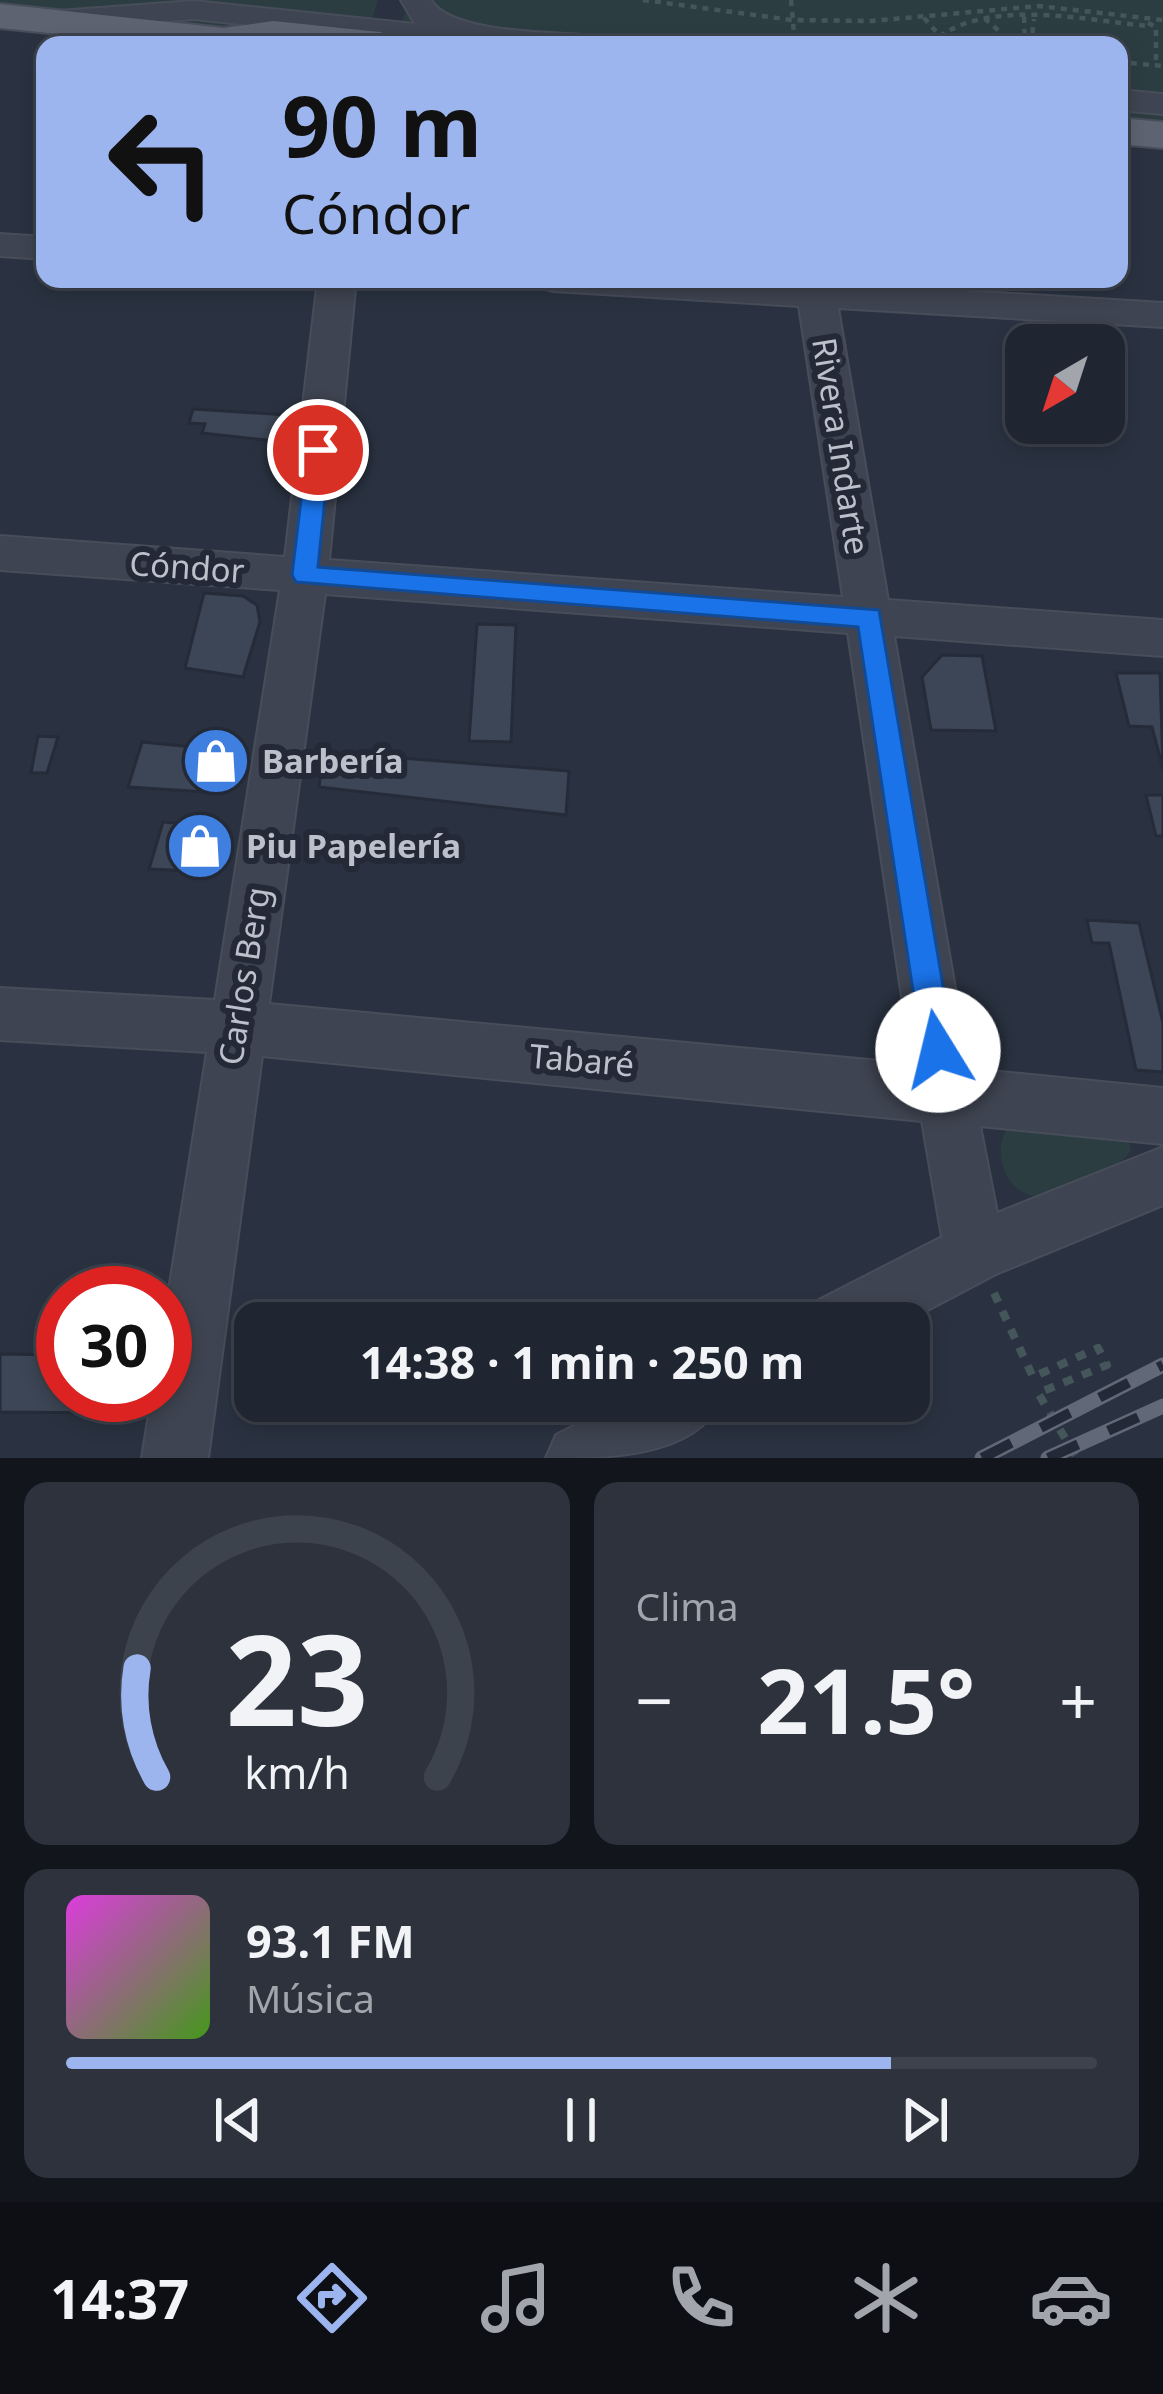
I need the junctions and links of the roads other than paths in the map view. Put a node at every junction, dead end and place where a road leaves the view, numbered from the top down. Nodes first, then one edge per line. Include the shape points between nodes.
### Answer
1 (397, 0) edge
2 (416, 0) edge
3 (0, 16) edge
4 (45, 20) junction
5 (193, 36) edge
6 (220, 36) edge
7 (319, 36) edge
8 (355, 36) edge
9 (383, 36) edge
10 (505, 36) edge
11 (1128, 101) edge
12 (1163, 104) edge
13 (1128, 131) edge
14 (1163, 135) edge
15 (0, 245) edge
16 (36, 247) edge
17 (336, 288) edge
18 (815, 288) edge
19 (827, 288) edge
20 (1163, 315) edge
21 (0, 553) edge
22 (305, 575) junction
23 (869, 617) junction
24 (1163, 638) edge
25 (0, 1014) edge
26 (236, 1028) junction
27 (945, 1093) junction
28 (1163, 1116) edge
29 (1163, 1177) edge
30 (975, 1252) junction
31 (879, 1302) edge
32 (648, 1422) edge
33 (175, 1458) edge
34 (579, 1458) edge

1 - 9 street
2 - 10 street via 426,18 455,31
3 - 4 main road
4 - 5 main road
4 - 8 street via 181,9
6 - 7 main road
11 - 12 street
13 - 14 main road
15 - 16 street
17 - 22 street, Carlos Berg
18 - 23 street, Rivera Indarte
19 - 20 street
21 - 22 street, Cóndor
22 - 23 street, Cóndor
22 - 26 street, Carlos Berg
23 - 24 street, Cóndor
23 - 27 street, Rivera Indarte
25 - 26 street, Tabaré
26 - 27 street, Tabaré
26 - 33 street, Carlos Berg
27 - 28 street, Tabaré
27 - 30 street, Rivera Indarte
29 - 30 street
30 - 31 street
32 - 34 street

